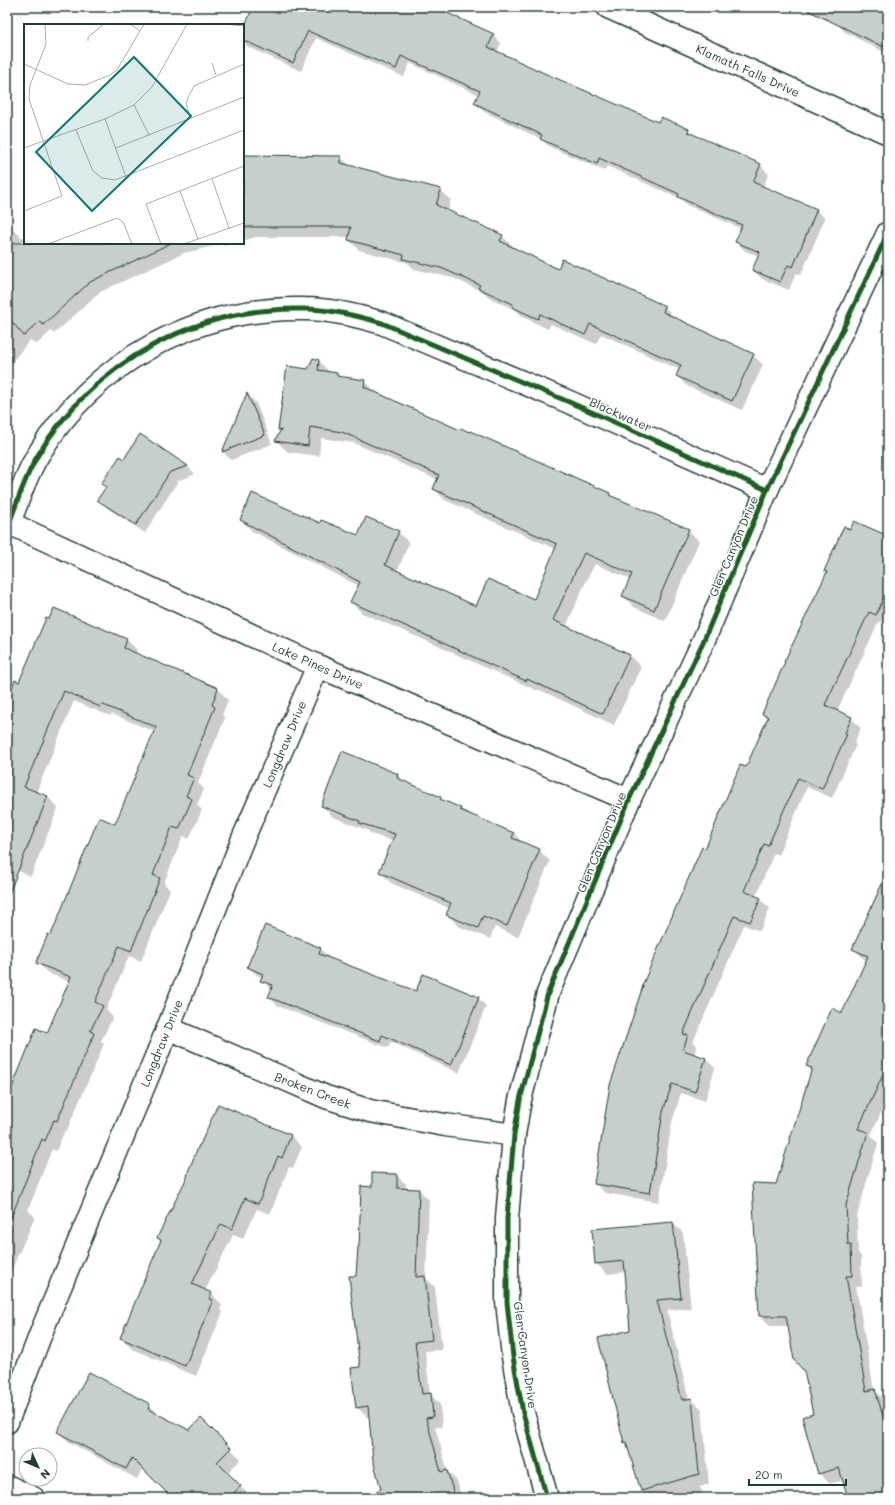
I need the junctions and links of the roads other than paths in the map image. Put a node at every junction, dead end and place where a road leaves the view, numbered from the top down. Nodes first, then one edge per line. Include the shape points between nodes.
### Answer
1 (608, 7) edge
2 (888, 133) edge
3 (888, 233) edge
4 (767, 490) junction
5 (8, 525) edge
6 (318, 666) junction
7 (629, 800) junction
8 (168, 1028) junction
9 (514, 1135) junction
10 (7, 1422) edge
11 (7, 1486) edge
12 (33, 1498) edge
13 (547, 1498) edge

1 - 2 street, Klamath Falls Drive
3 - 4 street, Glen Canyon Drive
4 - 5 street, Blackwater via 382,323 356,316 306,309 230,315 183,330 140,352 100,380 66,415 38,456 26,477
4 - 7 street, Glen Canyon Drive via 703,642
5 - 6 street, Lake Pines Drive
6 - 7 street, Lake Pines Drive
6 - 8 street, Longdraw Drive via 242,841
7 - 9 street, Glen Canyon Drive via 548,993 520,1100
8 - 9 street, Broken Creek via 326,1097 370,1111
8 - 10 street, Longdraw Drive via 43,1328
9 - 13 street, Glen Canyon Drive via 507,1218 507,1302 523,1413
11 - 12 street

